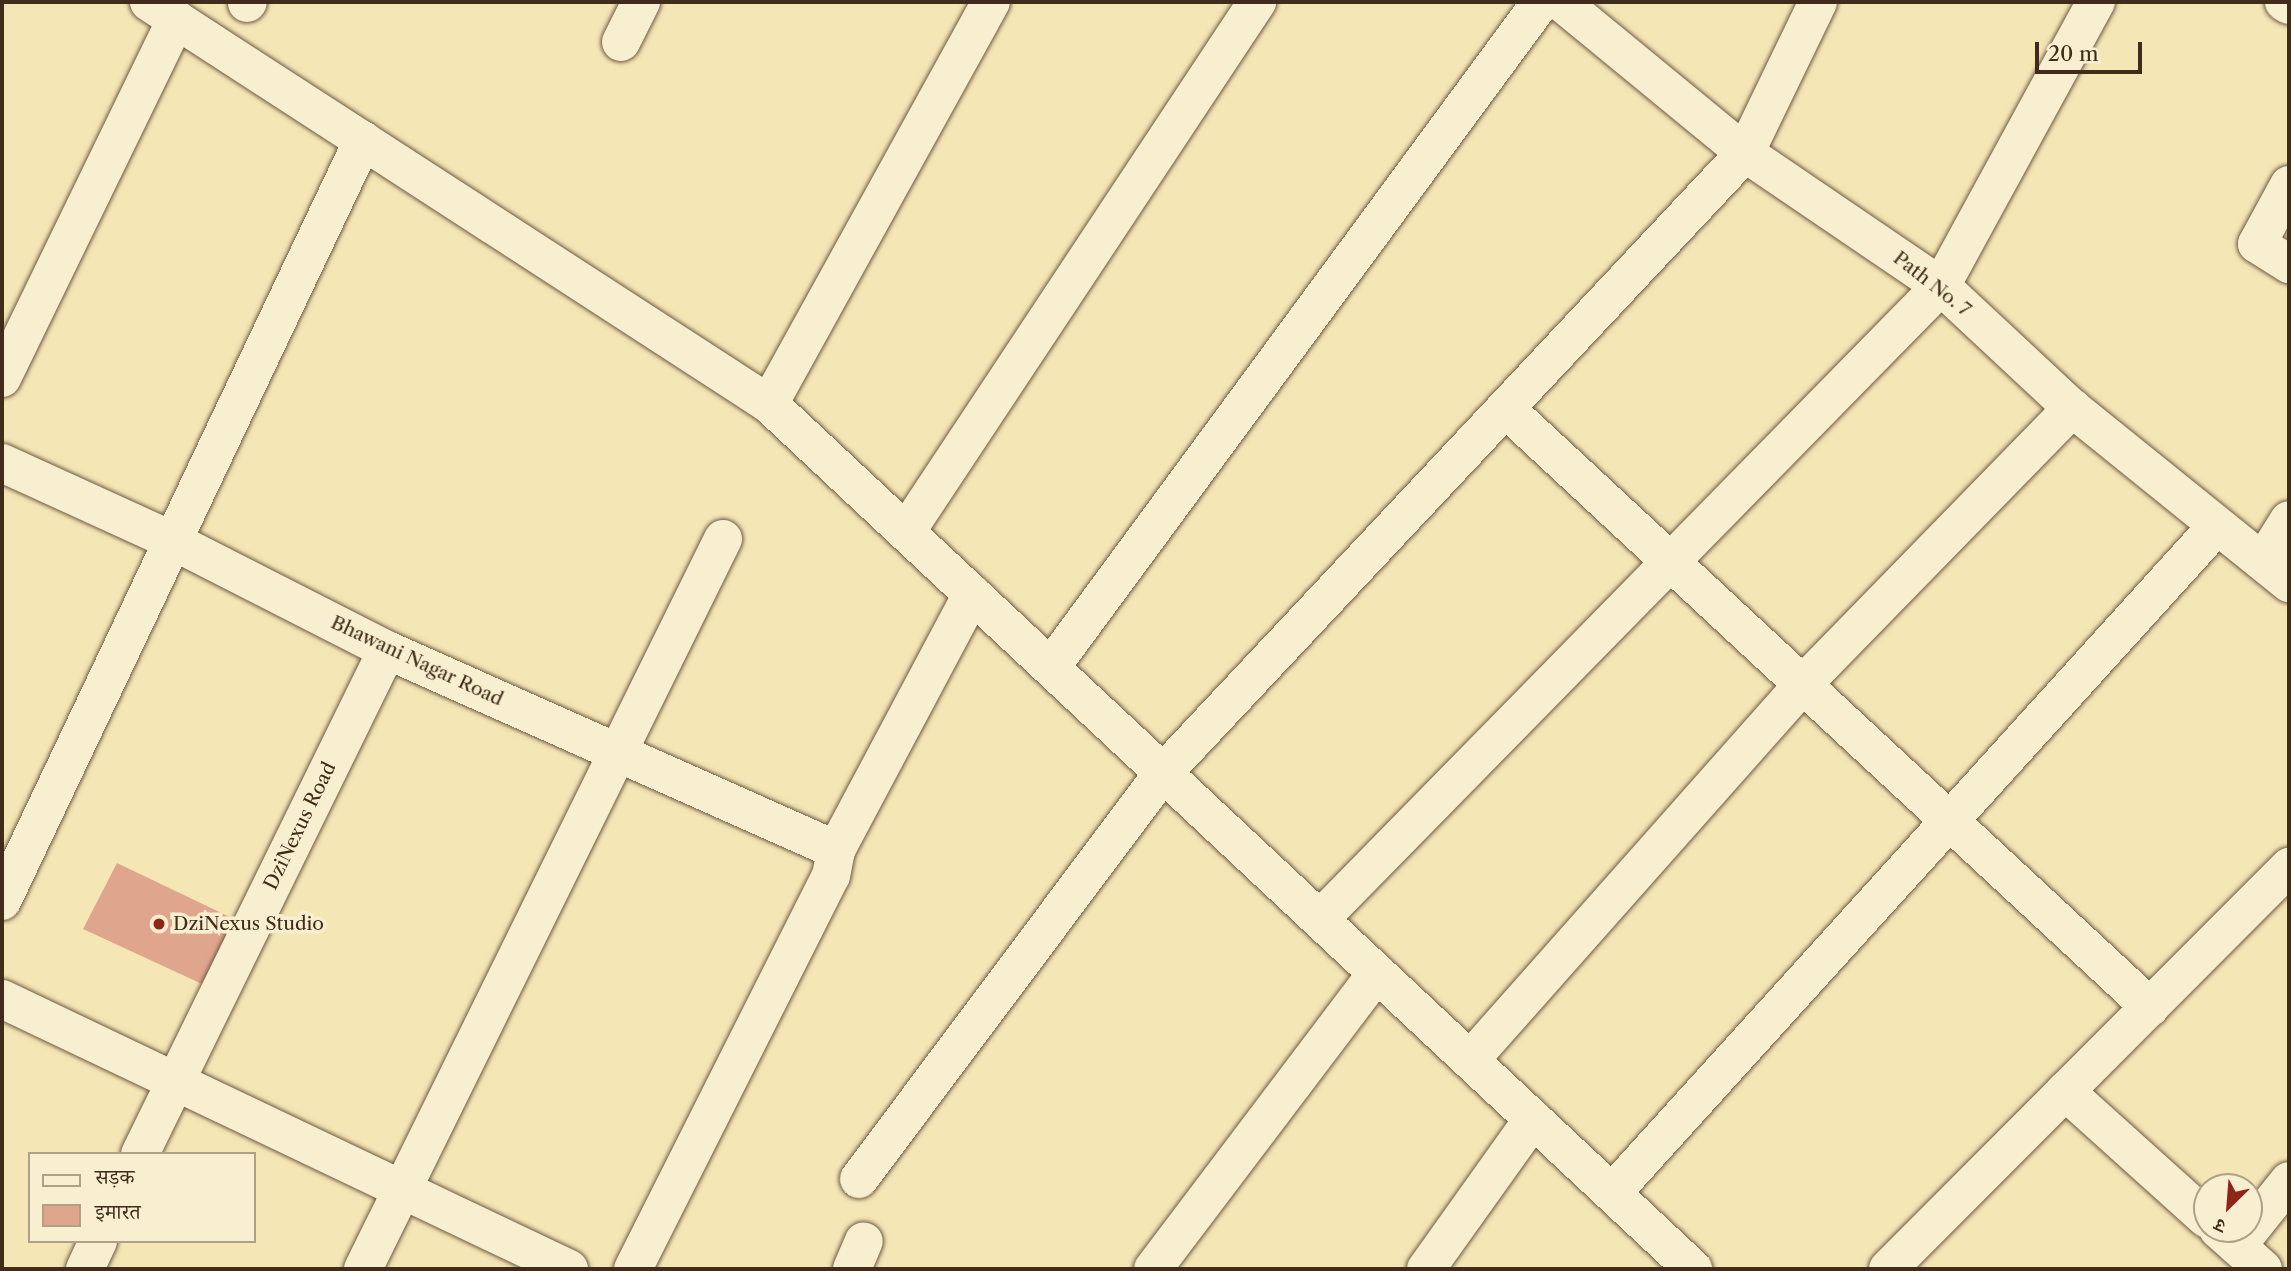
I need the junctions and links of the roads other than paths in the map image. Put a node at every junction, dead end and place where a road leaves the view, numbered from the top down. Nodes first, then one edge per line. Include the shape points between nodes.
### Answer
1 (640, 2) edge
2 (991, 2) edge
3 (1257, 2) edge
4 (1541, 2) edge
5 (1560, 2) edge
6 (1818, 2) edge
7 (2096, 2) edge
8 (2284, 2) edge
9 (2289, 5) edge
10 (163, 11) edge
11 (621, 42) dead end
12 (363, 141) junction
13 (1745, 153) junction
14 (2289, 185) edge
15 (2289, 264) edge
16 (1941, 286) junction
17 (2, 378) edge
18 (769, 404) junction
19 (1506, 408) junction
20 (2072, 408) junction
21 (2, 463) edge
22 (2289, 520) edge
23 (2215, 528) junction
24 (906, 532) junction
25 (723, 539) dead end
26 (173, 541) junction
27 (1670, 559) junction
28 (2276, 571) edge
29 (972, 594) junction
30 (387, 650) junction
31 (1051, 667) junction
32 (1805, 682) junction
33 (617, 752) junction
34 (1163, 773) junction
35 (1950, 819) junction
36 (836, 850) junction
37 (2289, 867) edge
38 (2, 901) edge
39 (1320, 919) junction
40 (1377, 973) junction
41 (2, 999) edge
42 (2150, 1007) junction
43 (1470, 1060) junction
44 (176, 1079) junction
45 (2065, 1091) junction
46 (1533, 1119) junction
47 (141, 1152) edge
48 (859, 1179) dead end
49 (2289, 1181) edge
50 (401, 1188) junction
51 (1612, 1193) junction
52 (2193, 1206) edge
53 (97, 1243) edge
54 (2239, 1248) edge
55 (85, 1269) edge
56 (363, 1269) edge
57 (569, 1269) edge
58 (633, 1269) edge
59 (1153, 1269) edge
60 (1426, 1269) edge
61 (1693, 1269) edge
62 (1888, 1269) edge

1 - 11 street
2 - 18 street
3 - 24 street
4 - 31 street
5 - 13 street, Path No. 7
6 - 13 street
7 - 16 street
8 - 9 street
10 - 12 street
10 - 17 street
12 - 18 street
12 - 26 street
13 - 16 street, Path No. 7
13 - 19 street
14 - 15 street via 2257,244
16 - 20 street, Path No. 7
16 - 27 street
18 - 24 street
19 - 27 street
19 - 34 street
20 - 23 street, Path No. 7
20 - 32 street
21 - 26 street, Bhawani Nagar Road
22 - 28 street
23 - 28 street, Path No. 7
23 - 35 street
24 - 29 street
25 - 33 street
26 - 30 street, Bhawani Nagar Road
26 - 38 street
27 - 32 street
27 - 39 street
29 - 31 street
29 - 36 street
30 - 33 street, Bhawani Nagar Road
30 - 44 street, DziNexus Road
31 - 34 street
32 - 35 street
32 - 43 street
33 - 36 street, Bhawani Nagar Road
33 - 50 street
34 - 39 street
34 - 48 street
35 - 42 street
35 - 51 street
36 - 58 street via 831,876
37 - 42 street
39 - 40 street
40 - 43 street
40 - 59 street
41 - 44 street
42 - 45 street
43 - 46 street
44 - 47 street, DziNexus Road
44 - 50 street
45 - 52 street
45 - 62 street
46 - 51 street
46 - 60 street
49 - 54 street
50 - 56 street
50 - 57 street
51 - 61 street
53 - 55 street

